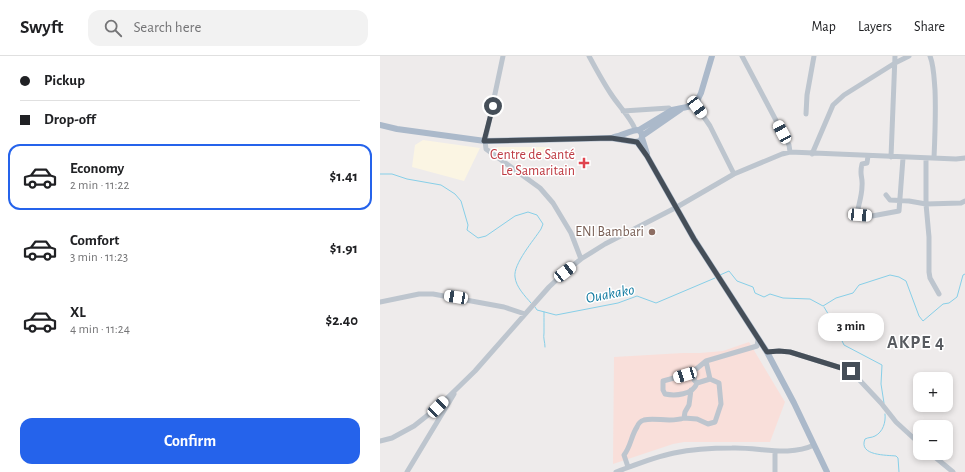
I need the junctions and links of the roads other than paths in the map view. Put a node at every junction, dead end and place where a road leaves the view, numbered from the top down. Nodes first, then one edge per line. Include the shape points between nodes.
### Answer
1 (503, 56) edge
2 (589, 56) edge
3 (712, 56) edge
4 (742, 56) edge
5 (814, 56) edge
6 (895, 56) edge
7 (910, 56) edge
8 (930, 56) edge
9 (895, 63) junction
10 (695, 105) junction
11 (623, 111) junction
12 (673, 112) junction
13 (806, 114) dead end
14 (380, 125) edge
15 (636, 135) junction
16 (611, 138) junction
17 (484, 141) junction
18 (790, 152) junction
19 (812, 154) junction
20 (868, 156) junction
21 (891, 157) junction
22 (903, 158) junction
23 (926, 158) junction
24 (934, 158) junction
25 (965, 158) edge
26 (734, 174) junction
27 (886, 195) dead end
28 (900, 200) junction
29 (965, 201) edge
30 (926, 204) junction
31 (677, 207) junction
32 (582, 260) junction
33 (939, 294) dead end
34 (380, 302) edge
35 (525, 314) junction
36 (758, 340) junction
37 (767, 352) junction
38 (706, 361) junction
39 (694, 370) junction
40 (710, 379) junction
41 (697, 383) junction
42 (459, 386) junction
43 (691, 390) junction
44 (684, 418) junction
45 (913, 438) edge
46 (380, 441) edge
47 (814, 445) junction
48 (775, 450) junction
49 (938, 460) edge
50 (628, 467) junction
51 (407, 472) edge
52 (616, 472) edge
53 (775, 472) edge
54 (826, 472) edge
55 (953, 472) edge

1 - 17 street
2 - 11 street via 610,94
3 - 10 main road
4 - 18 street via 789,145
5 - 13 street
6 - 9 street
7 - 9 street
8 - 24 street via 936,109
9 - 19 street via 844,95 833,105
9 - 21 street
10 - 12 main road
10 - 26 street via 710,126
11 - 12 street via 669,108
11 - 15 street via 633,123
12 - 15 main road
14 - 17 main road
15 - 16 main road
15 - 16 main road
15 - 31 main road
16 - 17 main road
17 - 32 street via 486,148 540,188 554,203 571,233
18 - 19 street
18 - 26 street
19 - 20 street
20 - 21 street
20 - 28 street via 867,163 862,164 860,175 863,185 858,215 872,216 899,211
21 - 22 street
22 - 23 street
22 - 28 street
23 - 24 street
23 - 30 street
24 - 25 street
26 - 31 street
27 - 28 street via 890,200
28 - 30 street
29 - 30 street
30 - 33 street via 929,272
31 - 32 street via 605,244
31 - 36 main road via 694,239
32 - 35 street via 549,287
34 - 35 street via 419,294 433,294 504,307
35 - 42 street
36 - 37 main road
36 - 38 street via 757,346
37 - 45 street via 790,352 851,371
37 - 47 main road
38 - 39 street
38 - 40 street
39 - 41 street via 694,380
39 - 43 street via 664,381 663,384 664,394 680,395
40 - 41 street
40 - 44 street via 719,383 721,394 721,404 715,422 708,424 697,419
41 - 43 street
42 - 46 street via 414,426 392,438
42 - 51 street
43 - 44 street
44 - 50 street via 669,421 643,420 630,438 630,446 624,455
47 - 48 street via 804,450
47 - 54 main road
48 - 50 street via 696,450 675,453
48 - 53 street
49 - 55 street
50 - 52 street

